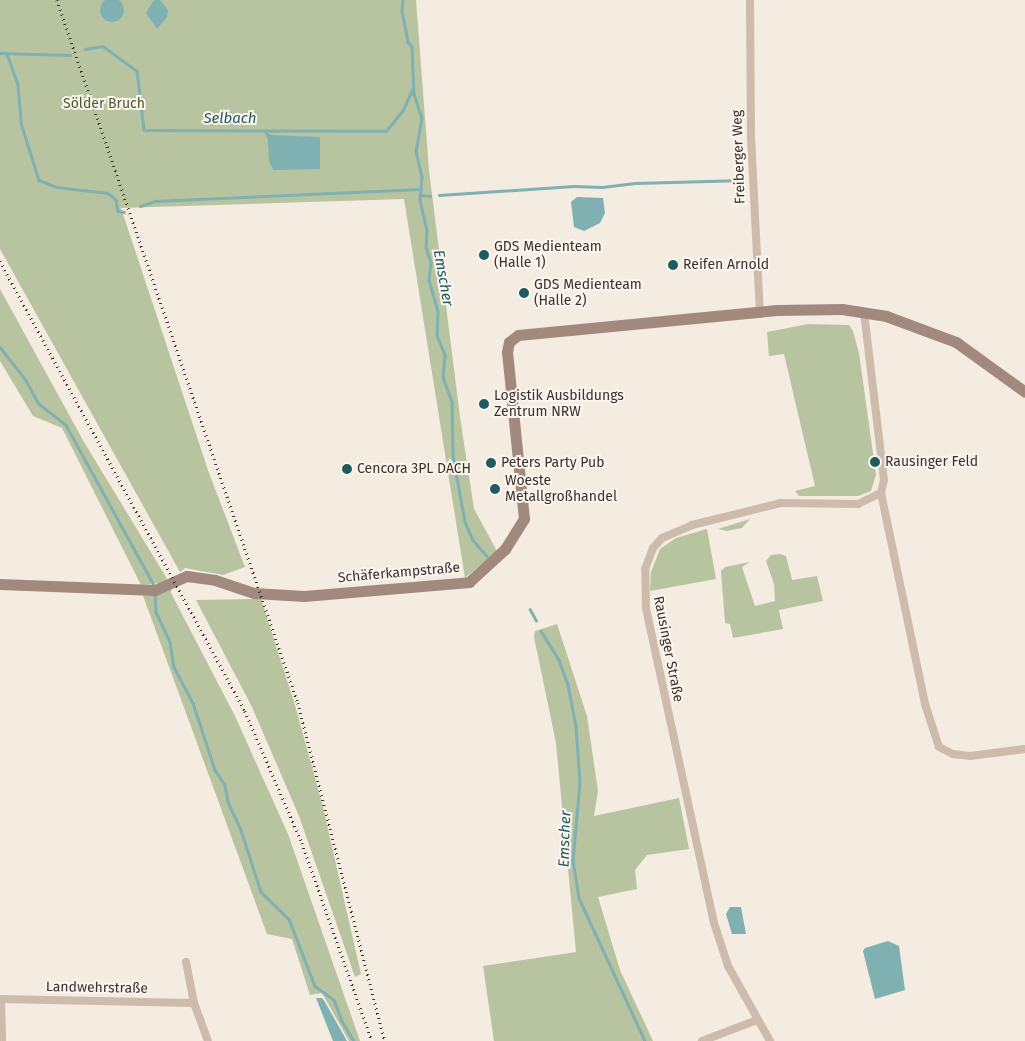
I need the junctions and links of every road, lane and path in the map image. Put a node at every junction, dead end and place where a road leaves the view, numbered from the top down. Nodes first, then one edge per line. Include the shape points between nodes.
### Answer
1 (750, 0) edge
2 (760, 312) junction
3 (864, 312) junction
4 (1025, 392) edge
5 (881, 493) junction
6 (0, 584) edge
7 (1025, 749) edge
8 (186, 962) dead end
9 (1, 999) edge
10 (194, 1003) junction
11 (758, 1020) junction
12 (2, 1041) edge
13 (208, 1041) edge
14 (702, 1041) edge
15 (770, 1041) edge

1 - 2 street, Freiberger Weg via 751,137
2 - 3 street via 819,308
2 - 6 street, Schäferkampstraße via 512,338 507,352 524,519 505,549 469,582 304,596 254,593 215,580 187,576 155,590
3 - 4 street via 911,323 956,342
3 - 5 street via 884,480
5 - 7 street via 925,704 939,747 952,754 970,756
5 - 11 street, Rausinger Straße via 858,504 781,503 692,525 662,538 653,548 645,569 646,608 714,923 728,966
8 - 10 street
9 - 10 street, Landwehrstraße
9 - 12 street
10 - 13 street
11 - 14 street
11 - 15 street, Rausinger Straße

